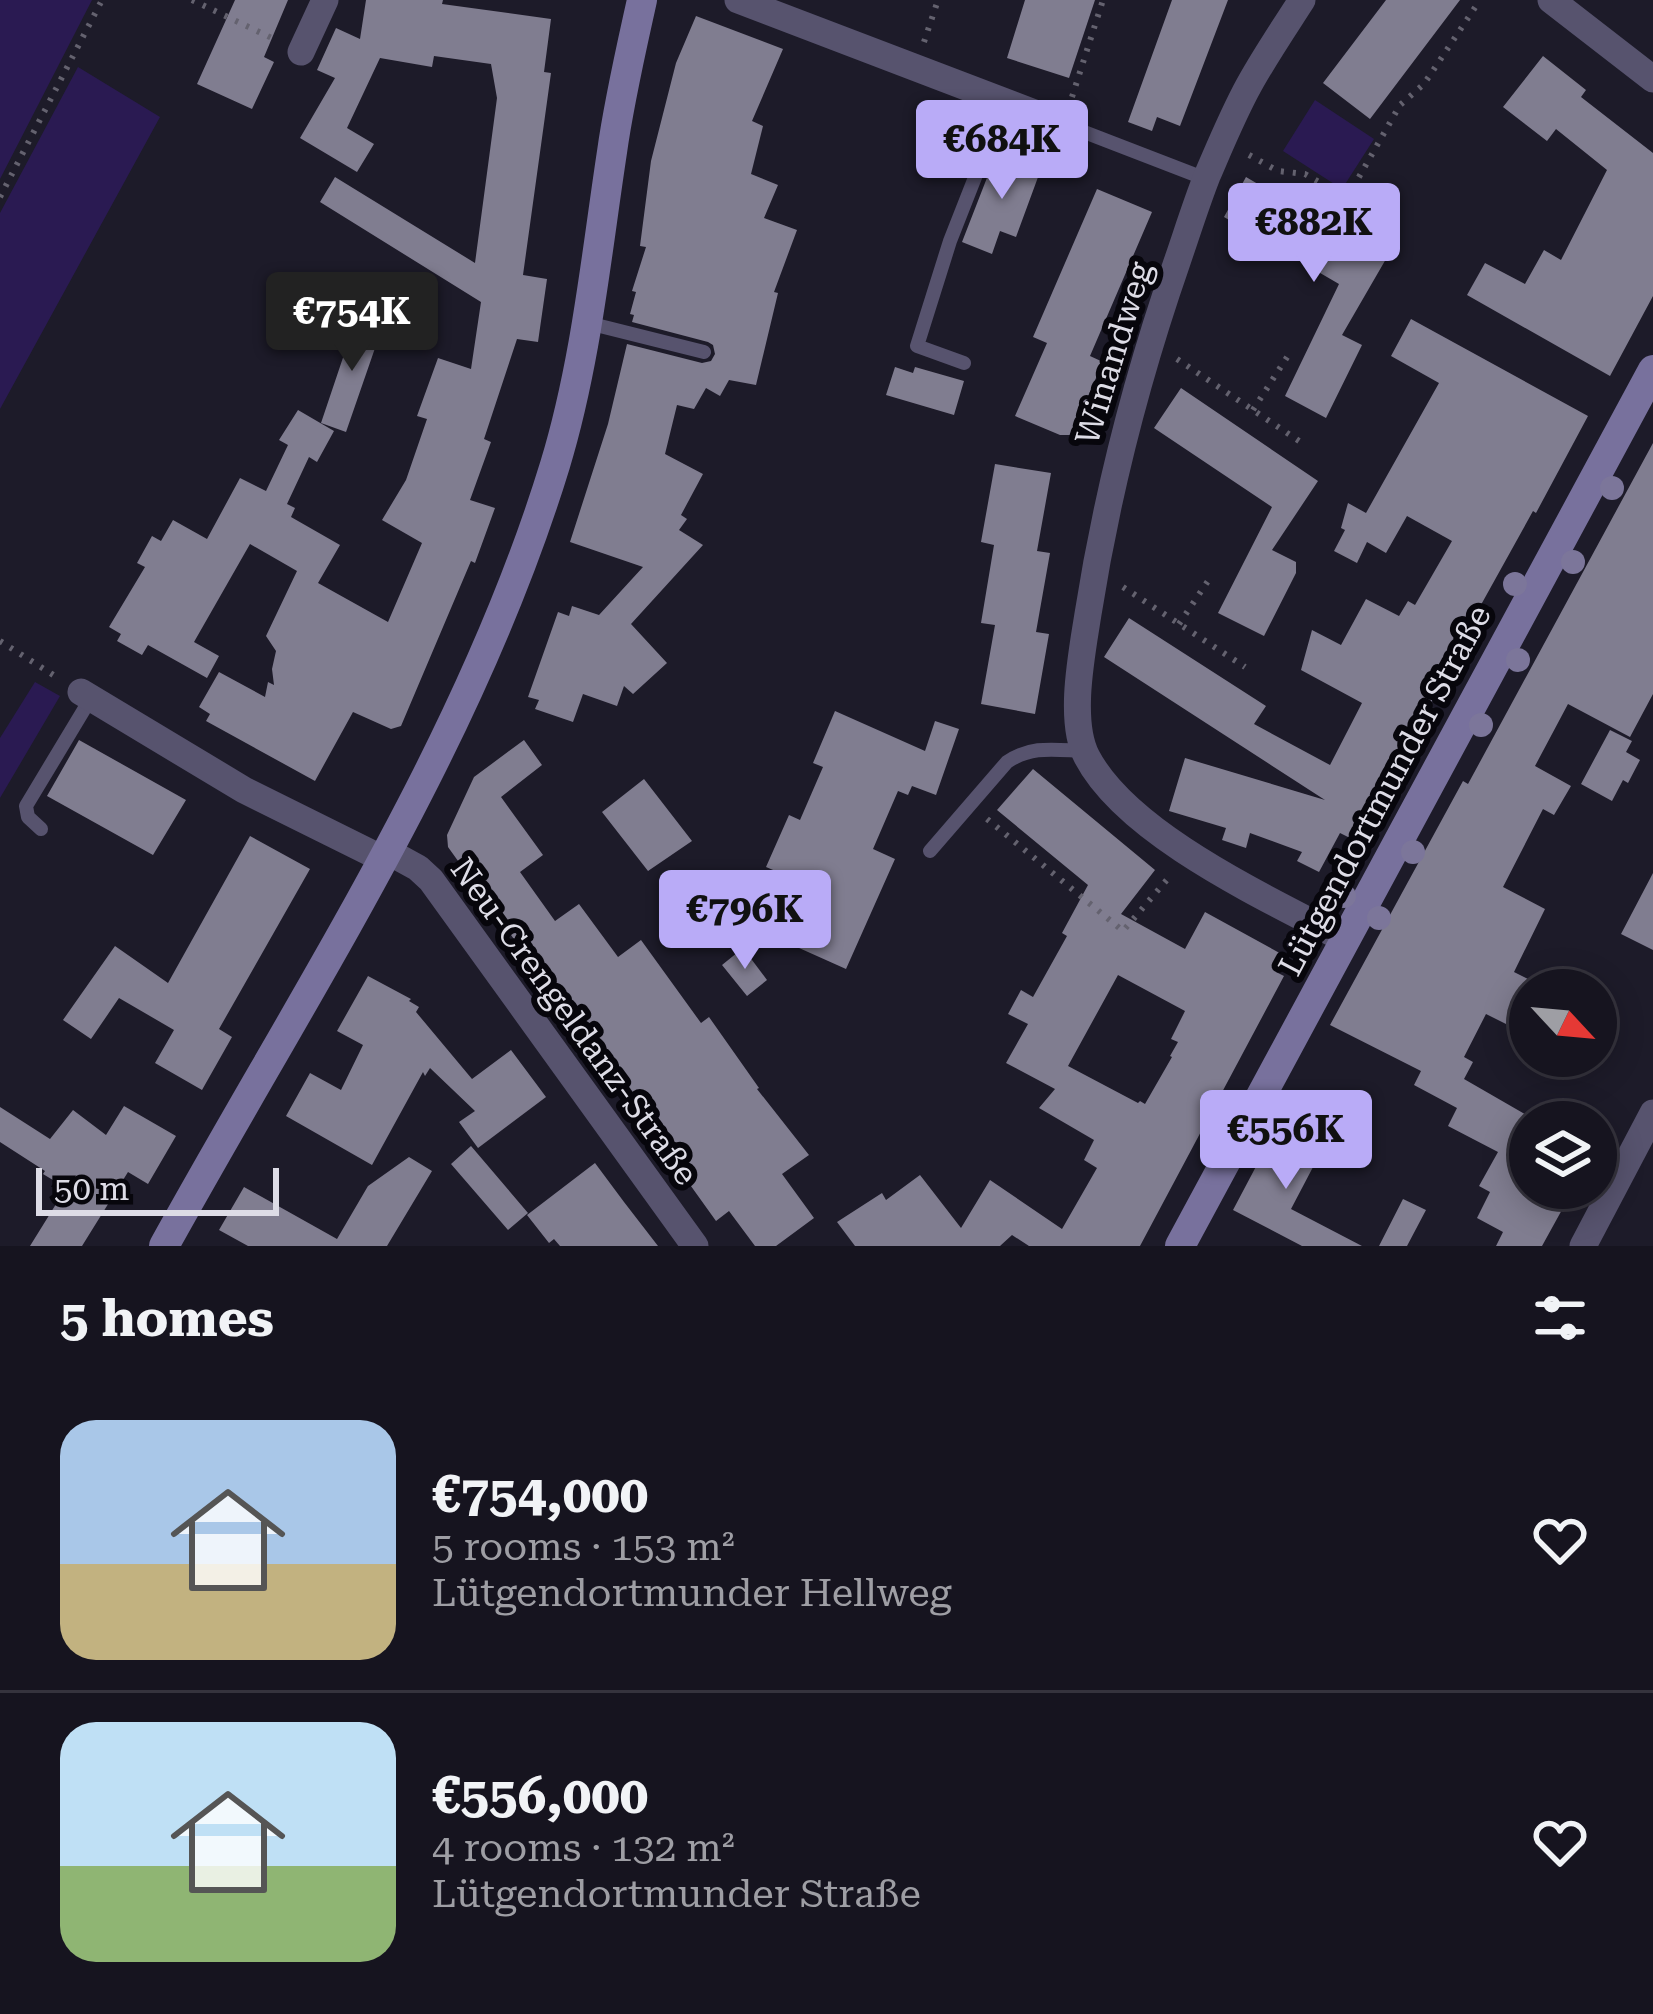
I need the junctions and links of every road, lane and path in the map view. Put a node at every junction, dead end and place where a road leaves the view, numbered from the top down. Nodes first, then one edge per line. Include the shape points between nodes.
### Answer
1 (102, 0) edge
2 (192, 0) edge
3 (325, 0) edge
4 (642, 0) edge
5 (738, 0) edge
6 (938, 0) edge
7 (1103, 0) edge
8 (1302, 0) edge
9 (1480, 0) edge
10 (1551, 0) edge
11 (302, 52) joint
12 (916, 68) junction
13 (1653, 79) edge
14 (1005, 101) junction
15 (1065, 124) junction
16 (1272, 167) dead end
17 (1206, 179) junction
18 (0, 197) edge
19 (1347, 198) junction
20 (1345, 235) dead end
21 (588, 323) junction
22 (1150, 340) junction
23 (704, 352) dead end
24 (1289, 354) dead end
25 (964, 363) dead end
26 (1653, 370) edge
27 (1253, 410) junction
28 (1302, 442) dead end
29 (1095, 568) junction
30 (1210, 578) dead end
31 (1179, 624) junction
32 (0, 641) edge
33 (1244, 667) dead end
34 (86, 695) junction
35 (1084, 751) junction
36 (970, 805) junction
37 (40, 829) dead end
38 (930, 851) dead end
39 (1189, 852) junction
40 (385, 855) junction
41 (1344, 938) junction
42 (1653, 1113) edge
43 (164, 1246) edge
44 (694, 1246) edge
45 (1180, 1246) edge
46 (1583, 1246) edge

1 - 18 path
2 - 11 path
3 - 11 street
4 - 21 main road
5 - 12 street
6 - 12 path
7 - 15 path
8 - 17 street, Winandweg via 1247,88
9 - 19 path via 1424,84 1400,105
10 - 13 street
12 - 14 street
14 - 15 street
14 - 25 lane via 917,346
15 - 17 lane
16 - 19 path via 1306,174
17 - 22 street, Winandweg
19 - 20 path via 1362,207
21 - 23 lane
21 - 40 main road via 556,463 513,584
22 - 27 path
22 - 29 street, Winandweg
24 - 27 path
26 - 41 main road, Lütgendortmunder Straße
27 - 28 path
29 - 31 path
29 - 35 street, Winandweg via 1079,688
30 - 31 path
31 - 33 path
32 - 34 path
34 - 37 lane via 26,806
34 - 40 street, Neu-Crengeldanz-Straße via 244,790
35 - 36 lane via 1018,754
35 - 39 street via 1117,798
36 - 38 lane
36 - 39 path via 1123,931
39 - 41 street
40 - 43 main road
40 - 44 street, Neu-Crengeldanz-Straße via 431,880
41 - 45 main road, Lütgendortmunder Straße
42 - 46 street

